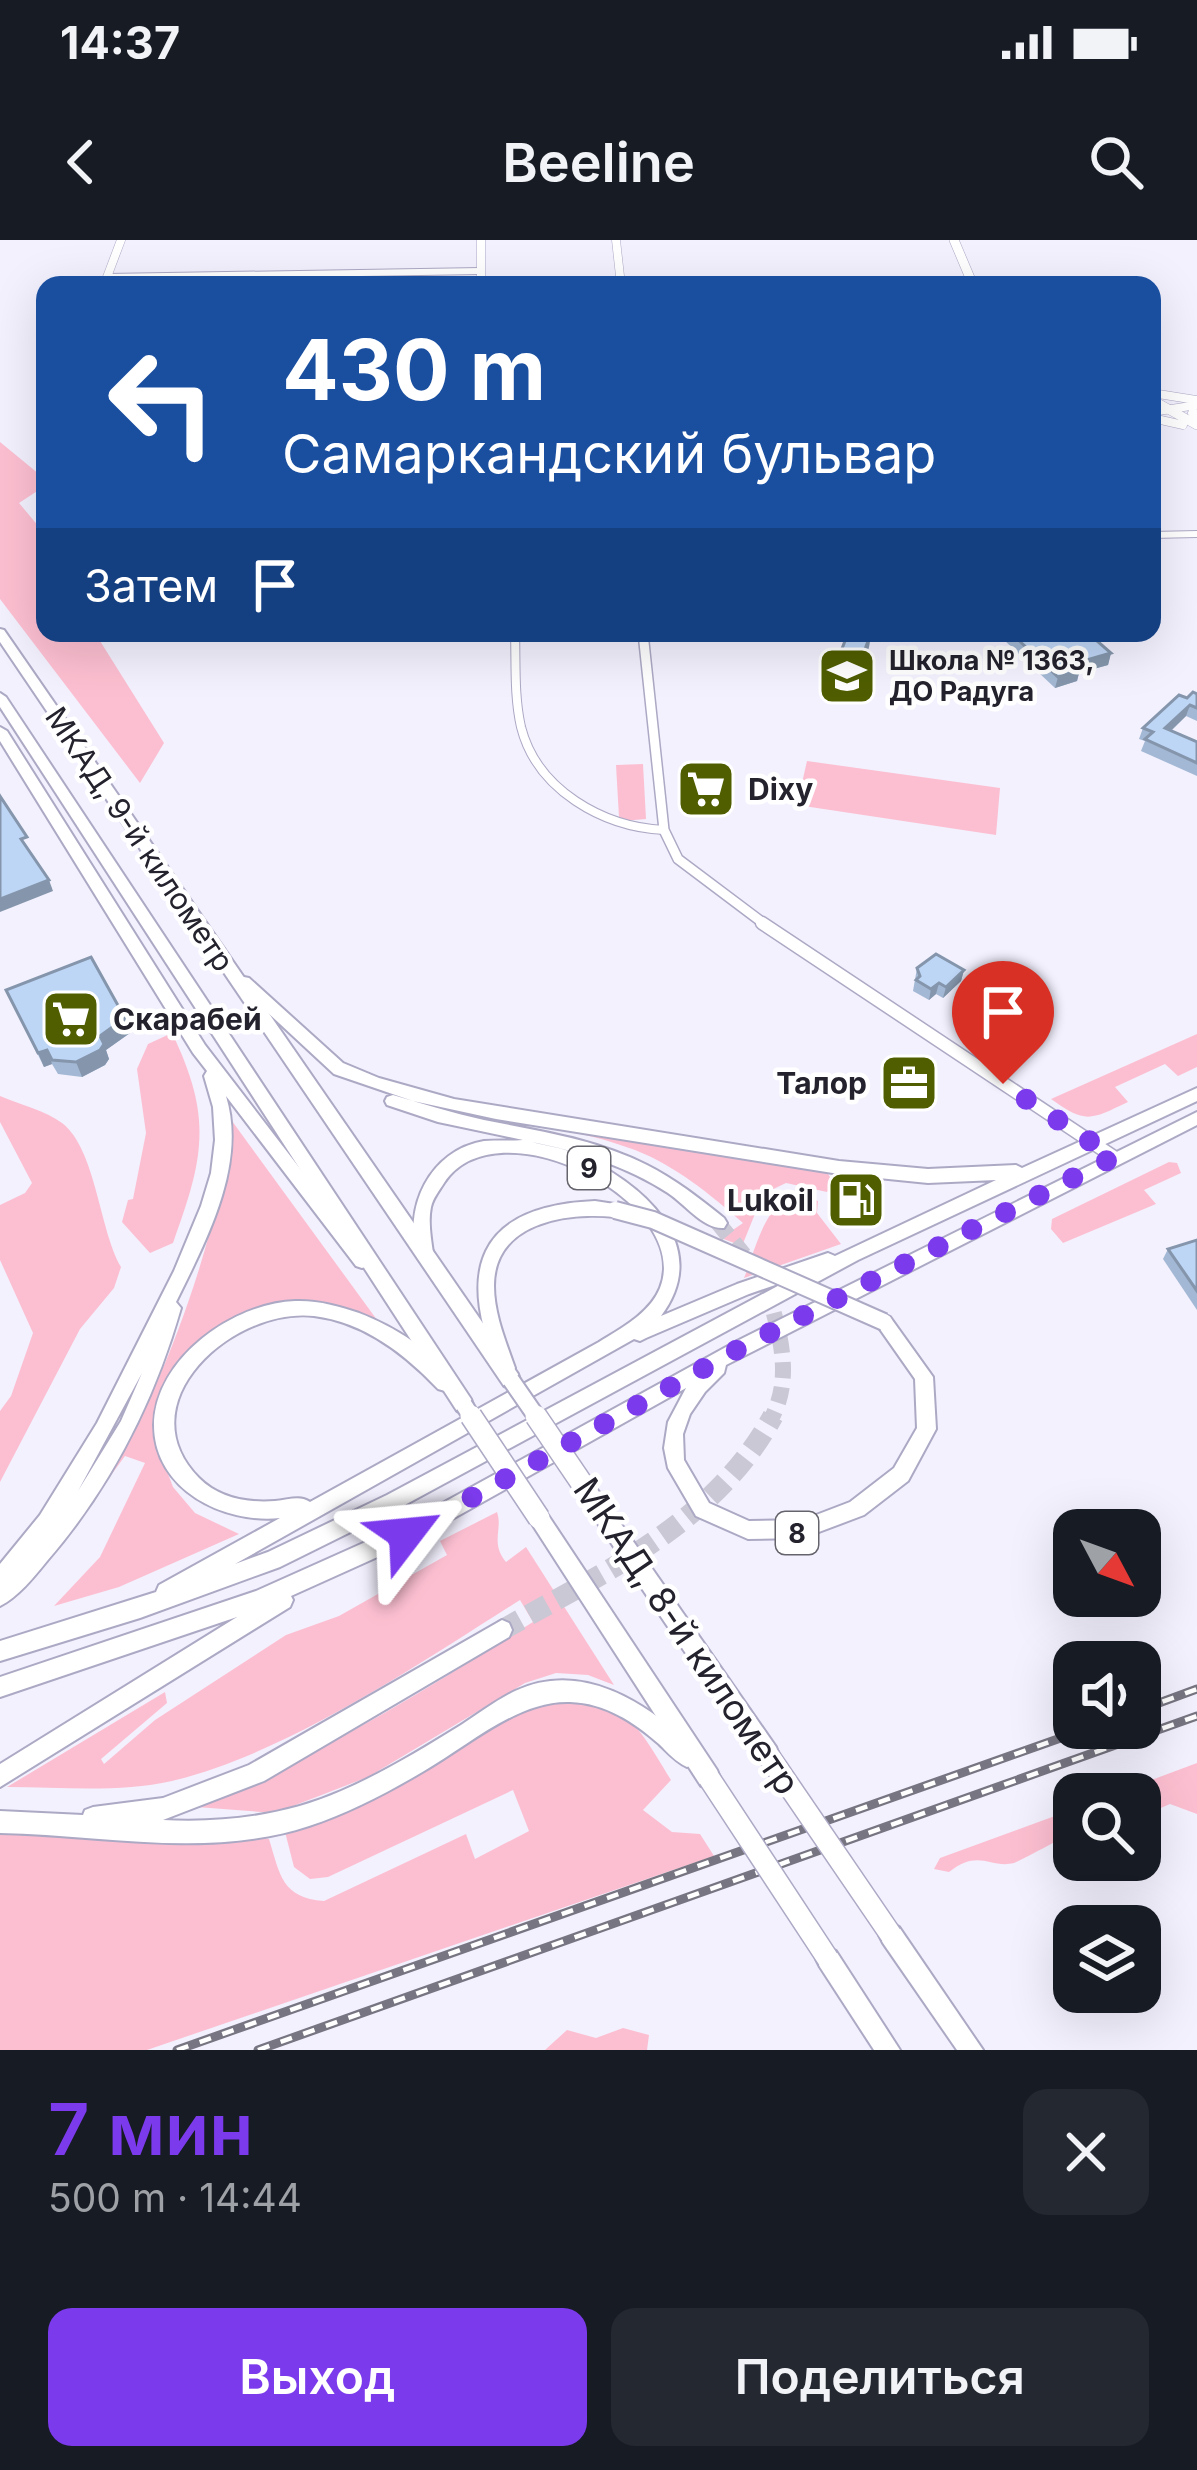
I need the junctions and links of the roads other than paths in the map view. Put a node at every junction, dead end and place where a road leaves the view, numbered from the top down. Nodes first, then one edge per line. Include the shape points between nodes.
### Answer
1 (121, 240) edge
2 (481, 240) edge
3 (616, 240) edge
4 (954, 240) edge
5 (481, 272) junction
6 (107, 276) edge
7 (314, 276) edge
8 (481, 276) edge
9 (620, 276) edge
10 (969, 276) edge
11 (1197, 402) edge
12 (1161, 406) edge
13 (1161, 406) edge
14 (1161, 409) edge
15 (1161, 410) edge
16 (1197, 425) edge
17 (1197, 534) edge
18 (1161, 535) edge
19 (0, 633) edge
20 (515, 642) edge
21 (644, 642) edge
22 (0, 697) edge
23 (0, 730) edge
24 (664, 830) junction
25 (222, 960) junction
26 (280, 1045) joint
27 (199, 1049) junction
28 (239, 1063) joint
29 (334, 1066) junction
30 (1197, 1094) edge
31 (1197, 1118) edge
32 (1093, 1142) junction
33 (1114, 1157) junction
34 (1035, 1169) junction
35 (718, 1223) tunnel mouth
36 (424, 1253) junction
37 (852, 1255) junction
38 (180, 1279) junction
39 (404, 1313) junction
40 (742, 1347) junction
41 (605, 1348) junction
42 (511, 1380) junction
43 (464, 1405) junction
44 (320, 1502) junction
45 (324, 1573) junction
46 (0, 1580) edge
47 (0, 1596) edge
48 (140, 1609) junction
49 (502, 1630) tunnel mouth
50 (0, 1651) edge
51 (0, 1687) edge
52 (0, 1776) edge
53 (709, 1778) junction
54 (0, 1822) edge
55 (63, 1822) junction
56 (888, 2050) edge
57 (970, 2050) edge

1 - 6 street
2 - 5 street
3 - 9 street
4 - 10 main road
5 - 7 street
5 - 8 street
11 - 12 street
11 - 13 street
11 - 16 street
14 - 16 main road
15 - 16 main road
17 - 18 street
19 - 25 main road, МКАД, 9-й километр
20 - 24 street via 523,731 547,772 608,822
21 - 24 street
22 - 28 main road, МКАД, 9-й километр
23 - 27 main road
24 - 32 street via 678,859 753,917
25 - 26 main road, МКАД, 9-й километр
25 - 29 main road
26 - 36 main road, МКАД, 8-й километр
27 - 38 main road via 217,1088 220,1155
27 - 39 main road
28 - 39 main road, МКАД, 8-й километр
29 - 34 main road via 439,1102 850,1168 949,1177
29 - 35 main road via 412,1108 627,1160
30 - 32 main road
31 - 33 main road
32 - 33 street
32 - 34 main road
33 - 40 main road
34 - 37 main road
36 - 41 main road, 9 via 425,1197 459,1158 515,1144 571,1159 634,1198 671,1247 672,1276 657,1308
36 - 42 main road, МКАД, 8-й километр
37 - 41 main road via 742,1289
37 - 48 main road via 394,1501 273,1560
38 - 46 main road via 92,1457
38 - 47 main road via 151,1375 115,1452 68,1522
39 - 43 main road, МКАД, 8-й километр
40 - 42 main road, 8, bridge via 680,1412 673,1439 691,1496 715,1517 746,1531 797,1533 898,1480 920,1453 930,1420 926,1384 911,1350 884,1322 616,1210 545,1213 503,1240 491,1259 487,1297
40 - 45 main road
41 - 44 main road
42 - 57 main road, МКАД, 8-й километр, bridge
43 - 44 main road via 401,1345 342,1314 278,1309 225,1328 184,1366 169,1396 165,1426 175,1464 203,1494 234,1508 269,1512
43 - 53 main road, МКАД, 8-й километр, bridge
44 - 48 main road
45 - 51 main road
45 - 52 main road
48 - 50 main road
49 - 55 main road via 256,1773 163,1809
53 - 55 main road via 622,1705 572,1688 522,1700 353,1798 287,1821 186,1833
53 - 56 main road, МКАД, 8-й километр, bridge
54 - 55 main road

